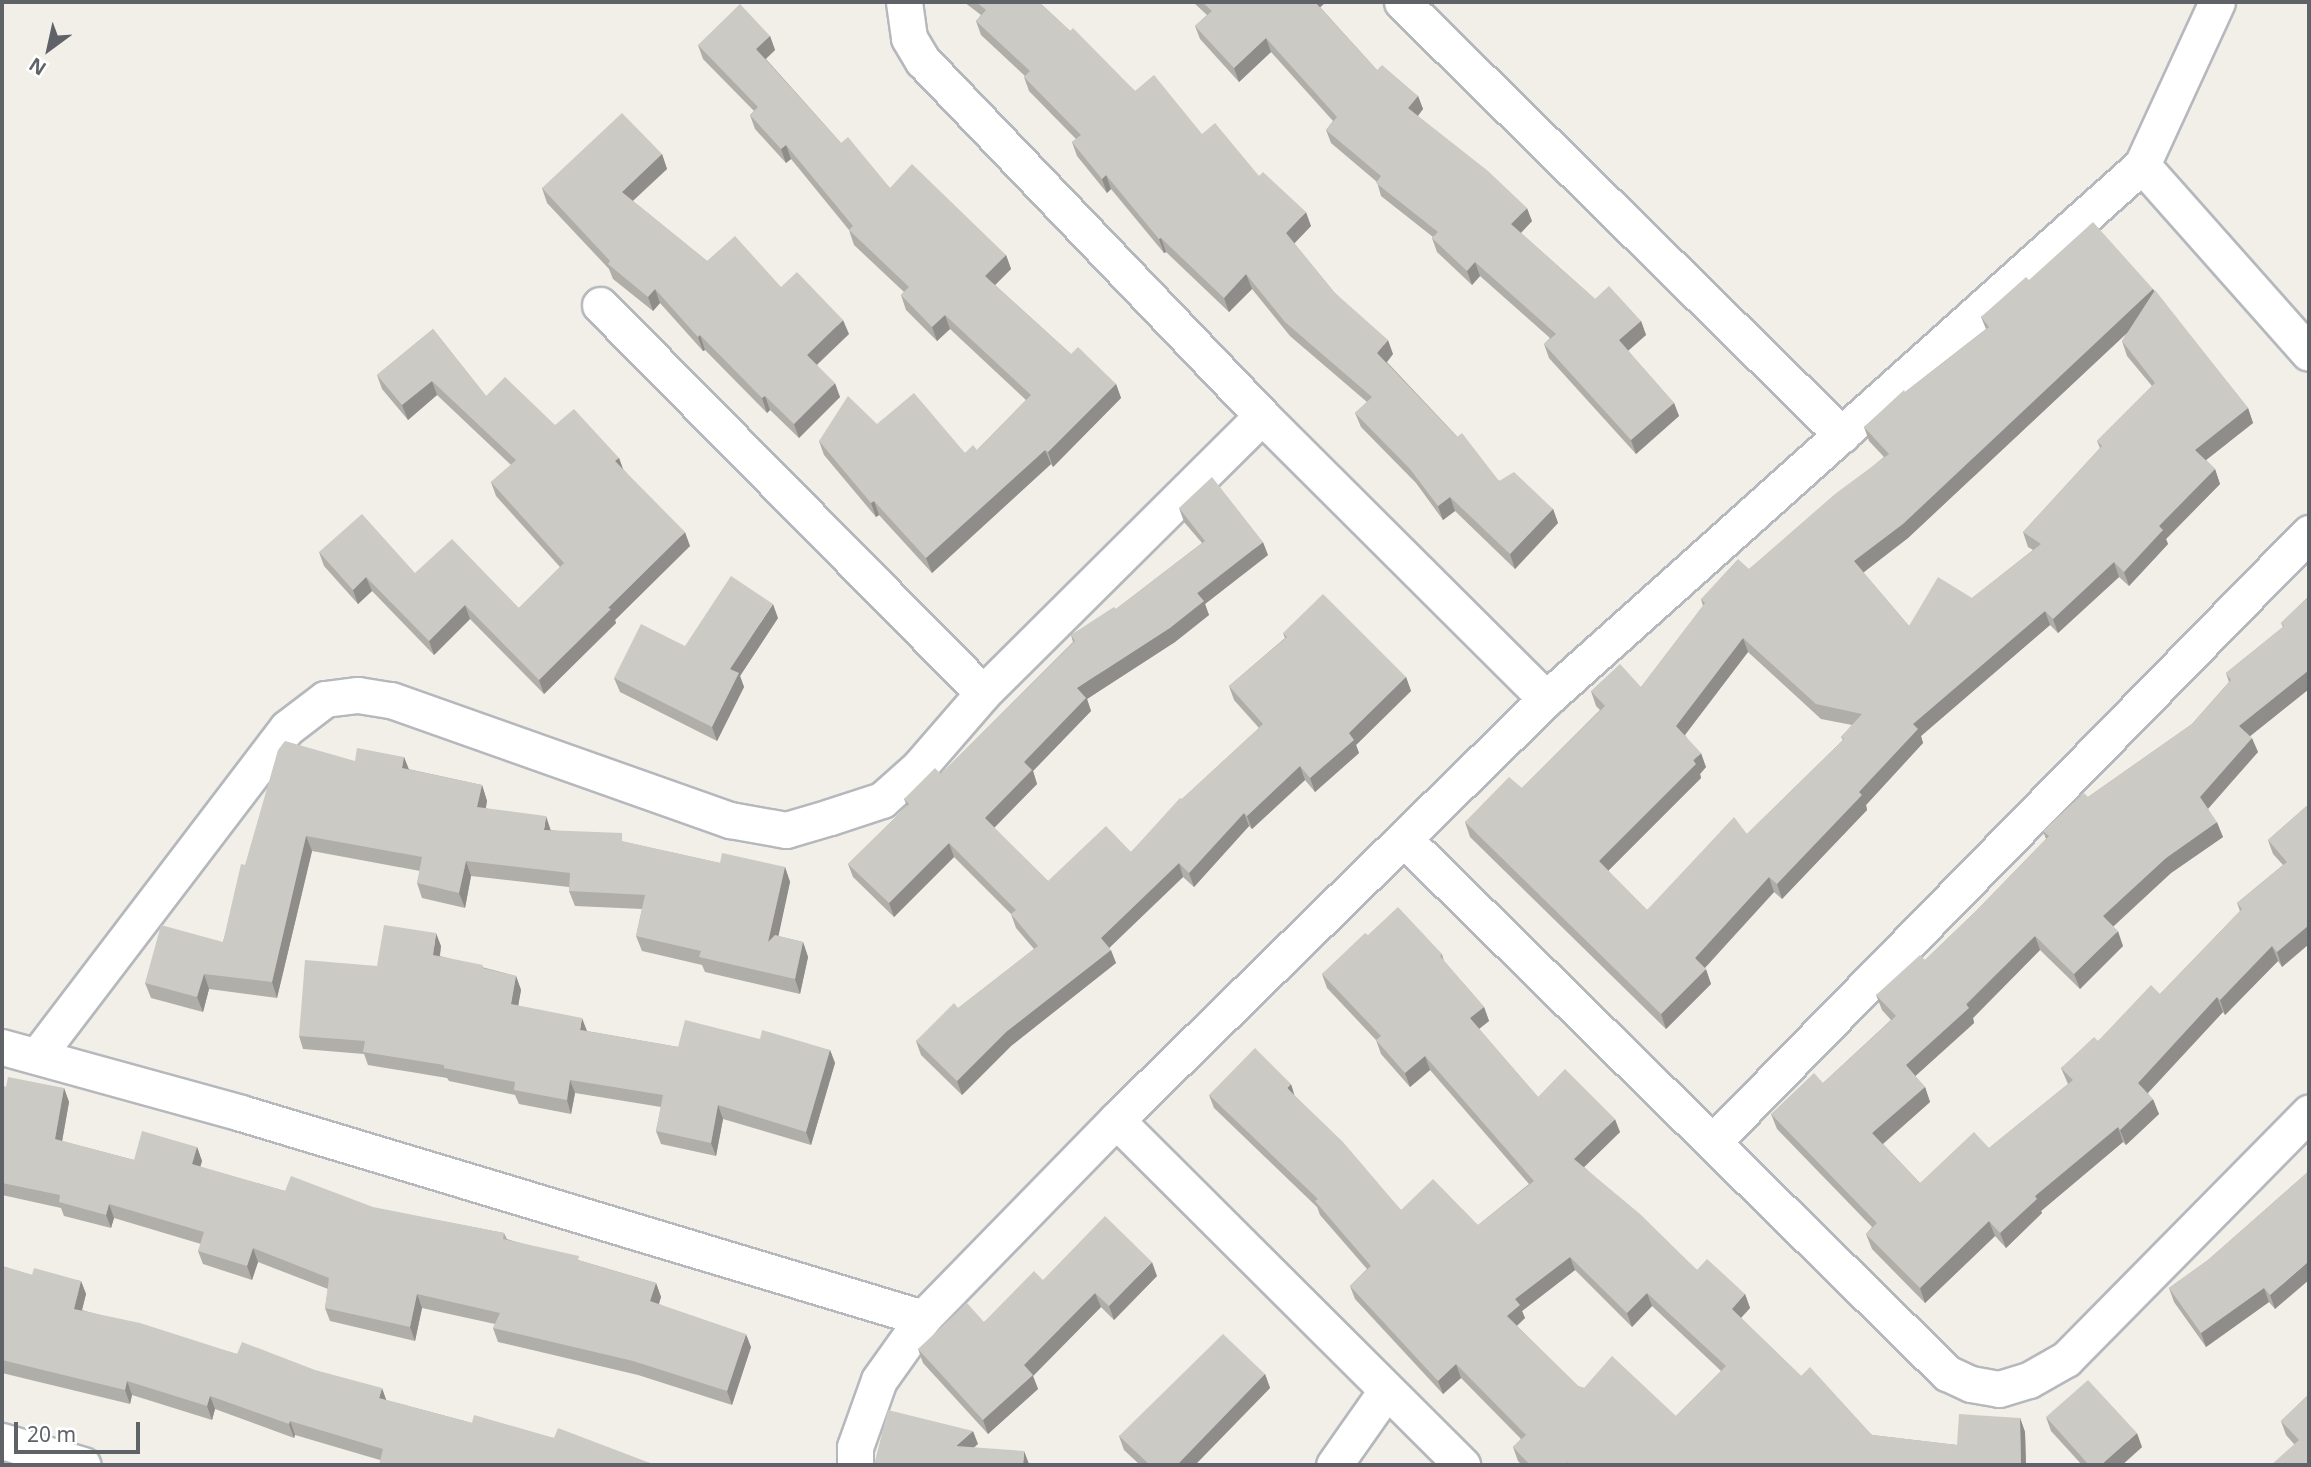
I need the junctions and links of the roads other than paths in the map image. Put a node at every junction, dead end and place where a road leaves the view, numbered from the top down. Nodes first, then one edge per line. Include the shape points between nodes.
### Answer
1 (904, 2) edge
2 (1402, 2) edge
3 (2217, 2) edge
4 (2142, 165) junction
5 (600, 305) dead end
6 (2309, 353) edge
7 (1262, 416) junction
8 (1842, 435) junction
9 (2309, 533) edge
10 (983, 693) junction
11 (1546, 699) junction
12 (1404, 839) junction
13 (2, 1047) edge
14 (37, 1056) junction
15 (2309, 1113) edge
16 (1116, 1120) junction
17 (1713, 1142) junction
18 (923, 1318) junction
19 (1386, 1391) junction
20 (2, 1441) edge
21 (83, 1465) edge
22 (855, 1465) edge
23 (1335, 1465) edge
24 (1462, 1465) edge

1 - 7 street via 909,38 923,61
2 - 8 street
3 - 4 street
4 - 6 street
4 - 8 street
5 - 10 street
7 - 10 street
7 - 11 street
8 - 11 street
9 - 17 street
10 - 14 street via 919,767 881,800 786,830 730,820 391,700 358,695 325,699 287,728
11 - 12 street
12 - 16 street
12 - 17 street
13 - 14 street
14 - 18 street
15 - 17 street via 2066,1359 2029,1380 1999,1389 1947,1373
16 - 18 street
16 - 19 street
18 - 22 street via 879,1380 855,1447
19 - 23 street
19 - 24 street
20 - 21 street

